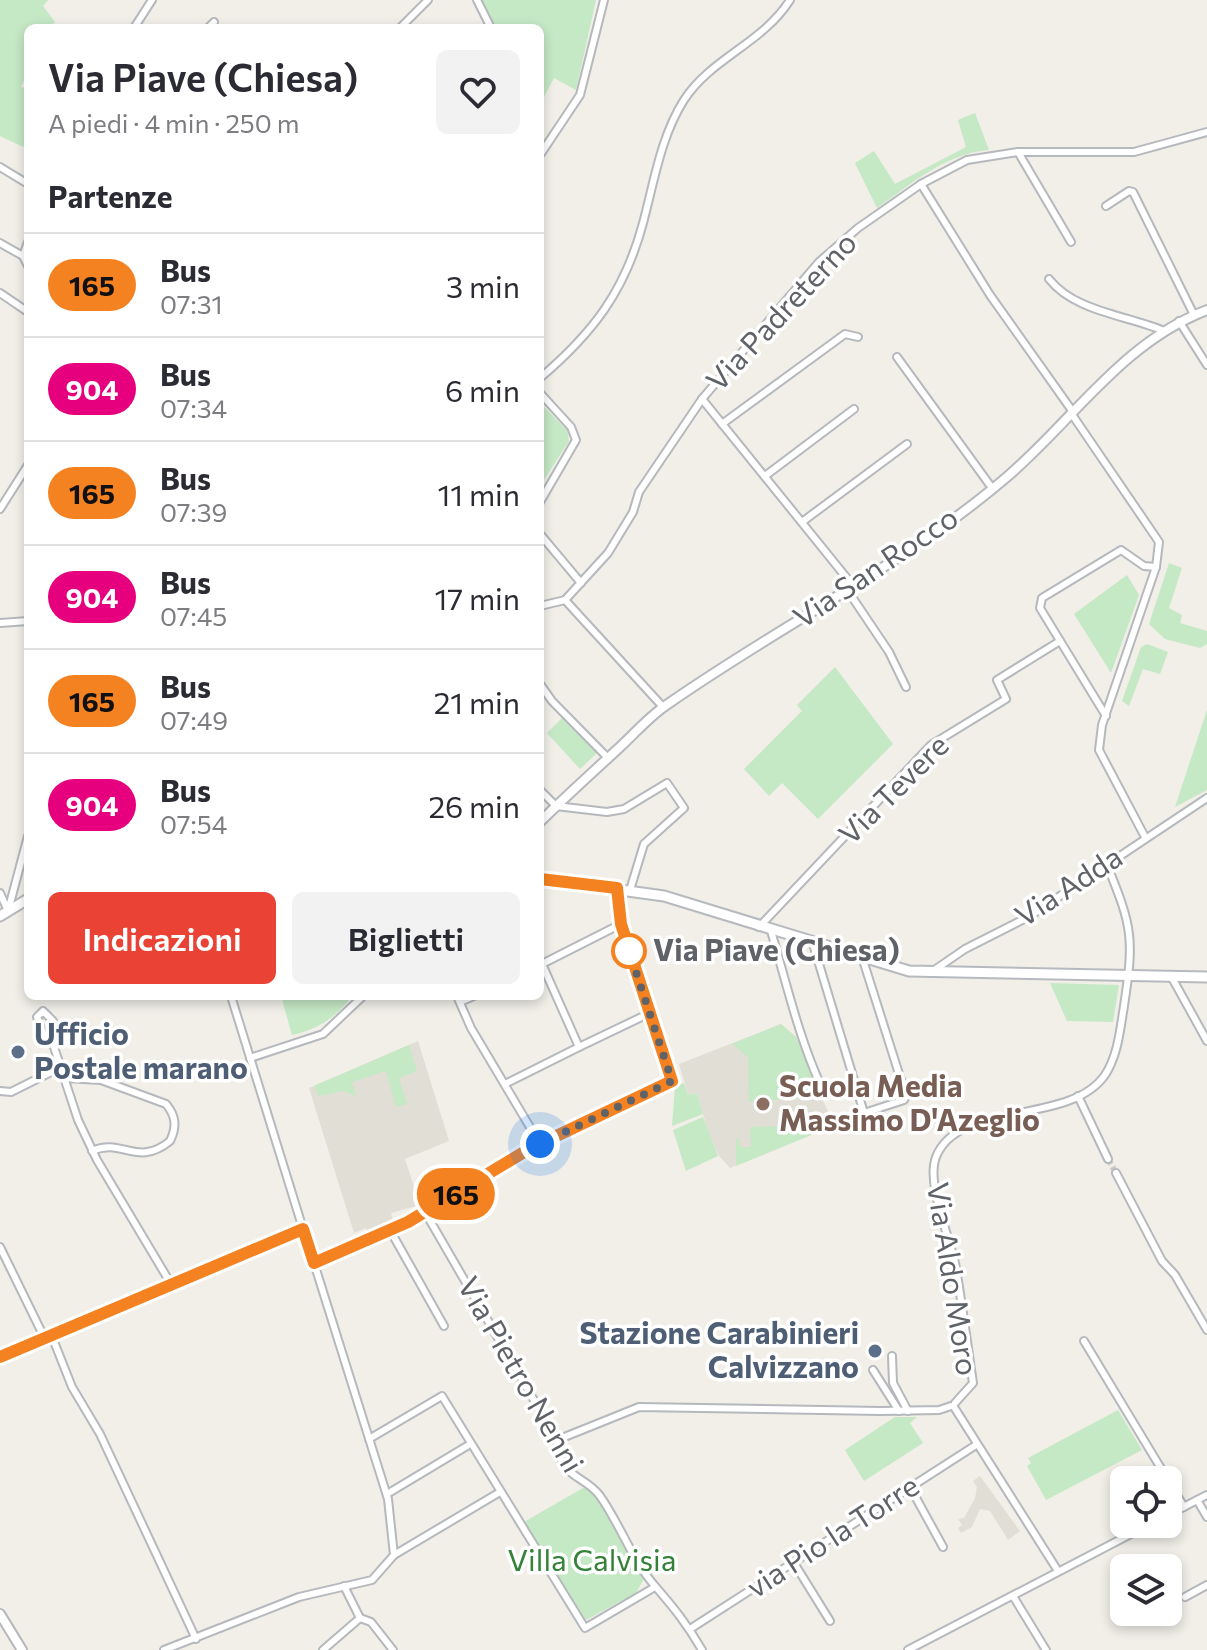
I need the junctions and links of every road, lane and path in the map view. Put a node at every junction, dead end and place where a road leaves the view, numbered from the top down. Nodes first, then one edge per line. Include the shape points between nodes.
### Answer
1 (152, 0) edge
2 (428, 0) edge
3 (477, 0) edge
4 (604, 0) edge
5 (790, 0) edge
6 (137, 24) edge
7 (404, 24) edge
8 (489, 24) edge
9 (1207, 132) edge
10 (544, 146) edge
11 (1018, 152) junction
12 (0, 167) edge
13 (24, 182) edge
14 (921, 184) junction
15 (1106, 206) dead end
16 (1071, 242) dead end
17 (0, 243) edge
18 (23, 256) edge
19 (1049, 279) dead end
20 (0, 293) edge
21 (24, 309) edge
22 (1207, 310) edge
23 (1194, 315) junction
24 (1179, 321) junction
25 (1164, 331) junction
26 (858, 337) dead end
27 (897, 357) dead end
28 (1207, 365) edge
29 (544, 375) edge
30 (544, 397) edge
31 (702, 399) junction
32 (854, 409) dead end
33 (1072, 412) junction
34 (722, 424) junction
35 (907, 444) dead end
36 (24, 471) edge
37 (765, 476) junction
38 (992, 488) junction
39 (544, 495) edge
40 (1, 505) edge
41 (802, 522) junction
42 (544, 539) edge
43 (1156, 567) junction
44 (581, 583) junction
45 (851, 589) junction
46 (565, 600) junction
47 (544, 605) edge
48 (24, 621) edge
49 (0, 623) edge
50 (1060, 641) junction
51 (906, 687) dead end
52 (544, 690) edge
53 (663, 707) junction
54 (1106, 716) junction
55 (608, 758) junction
56 (544, 794) edge
57 (1207, 798) edge
58 (556, 806) junction
59 (544, 818) edge
60 (1145, 837) junction
61 (24, 849) edge
62 (1107, 865) junction
63 (544, 879) edge
64 (617, 888) junction
65 (630, 890) junction
66 (0, 893) edge
67 (24, 902) edge
68 (4, 914) edge
69 (621, 924) junction
70 (759, 927) junction
71 (771, 931) junction
72 (813, 944) junction
73 (863, 960) junction
74 (544, 962) edge
75 (544, 971) edge
76 (930, 973) junction
77 (1129, 976) junction
78 (1171, 976) junction
79 (1207, 977) edge
80 (232, 1000) edge
81 (359, 1000) edge
82 (460, 1000) edge
83 (650, 1013) junction
84 (1207, 1041) edge
85 (53, 1044) junction
86 (579, 1047) junction
87 (250, 1058) junction
88 (61, 1067) junction
89 (65, 1078) junction
90 (505, 1084) junction
91 (821, 1086) dead end
92 (0, 1091) edge
93 (1078, 1096) junction
94 (540, 1144) junction
95 (92, 1151) junction
96 (1108, 1159) tunnel mouth
97 (1116, 1173) tunnel mouth
98 (425, 1212) junction
99 (303, 1229) junction
100 (390, 1230) junction
101 (0, 1247) edge
102 (314, 1263) junction
103 (171, 1284) junction
104 (444, 1326) dead end
105 (1207, 1330) edge
106 (47, 1336) junction
107 (1084, 1341) dead end
108 (892, 1356) dead end
109 (0, 1357) edge
110 (873, 1370) dead end
111 (954, 1405) junction
112 (899, 1411) junction
113 (908, 1411) junction
114 (369, 1439) junction
115 (557, 1440) junction
116 (976, 1445) junction
117 (470, 1446) junction
118 (1160, 1466) edge
119 (910, 1487) junction
120 (500, 1492) junction
121 (387, 1494) junction
122 (1207, 1495) edge
123 (1197, 1500) junction
124 (1182, 1504) edge
125 (1184, 1507) joint
126 (1207, 1517) edge
127 (1123, 1538) edge
128 (943, 1547) dead end
129 (394, 1555) junction
130 (794, 1563) junction
131 (1058, 1571) junction
132 (1207, 1585) edge
133 (344, 1586) junction
134 (655, 1587) junction
135 (1013, 1596) junction
136 (1185, 1597) dead end
137 (0, 1614) edge
138 (360, 1618) junction
139 (830, 1621) dead end
140 (690, 1629) junction
141 (196, 1639) junction
142 (177, 1648) edge
143 (22, 1650) edge
144 (164, 1650) edge
145 (323, 1650) edge
146 (393, 1650) edge
147 (702, 1650) edge
148 (908, 1650) edge
149 (1046, 1650) edge

1 - 6 street
2 - 7 street
3 - 8 street
4 - 10 street via 580,95
5 - 29 street via 774,22 711,70 686,97 613,299
9 - 11 street, Via Padreterno via 1134,152
11 - 14 street, Via Padreterno via 967,160
11 - 16 street
12 - 13 street
14 - 31 street, Via Padreterno via 827,254
14 - 33 street
15 - 23 street via 1133,192
17 - 18 street
19 - 25 street via 1084,305
20 - 21 street
22 - 23 street, Via San Rocco
23 - 24 street, Via San Rocco
24 - 25 street, Via San Rocco
24 - 28 street
25 - 33 street, Via San Rocco
26 - 34 street via 845,334
27 - 38 street
30 - 39 street via 576,440
31 - 34 street
31 - 44 street, Via Padreterno via 639,492 608,553
32 - 37 street
33 - 38 street, Via San Rocco
33 - 43 street via 1154,531 1159,542
34 - 37 street
35 - 41 street
36 - 40 street
37 - 41 street
38 - 45 street, Via San Rocco
41 - 45 street
42 - 44 street
43 - 50 street via 1144,566 1121,550 1049,592 1040,608
43 - 54 street
44 - 46 street, Via Padreterno
45 - 51 street
45 - 53 street, Via San Rocco
46 - 47 street
46 - 53 street
48 - 49 street
50 - 54 street
50 - 70 street, Via Tevere via 997,680 1006,699 931,745
52 - 55 street
53 - 55 street, Via San Rocco
54 - 60 street via 1099,750
55 - 58 street, Via San Rocco
56 - 58 street
57 - 60 street, Via Adda
58 - 59 street, Via San Rocco
58 - 65 street via 620,811 667,783 684,808 644,844
60 - 62 street, Via Adda
61 - 68 street
62 - 76 street, Via Adda
62 - 77 street, Via Aldo Moro via 1130,923
63 - 64 main road
64 - 65 main road
64 - 69 main road
65 - 70 main road
66 - 68 street
67 - 68 main road
69 - 74 street
69 - 83 main road
70 - 71 main road
71 - 72 main road
71 - 91 street via 799,1038
72 - 73 main road
72 - 73 street via 864,1113 906,1096
73 - 76 main road
75 - 86 street
76 - 77 main road
77 - 78 main road
77 - 93 street, Via Aldo Moro via 1113,1061 1102,1079
78 - 79 main road
78 - 84 street
80 - 87 street
81 - 87 street via 323,1034
82 - 90 street
83 - 86 street
83 - 94 main road via 672,1081
85 - 85 street via 53,1021 43,1011 37,1025
85 - 88 street
86 - 90 street
87 - 99 street
88 - 89 street
88 - 92 street via 11,1092
89 - 95 street
89 - 95 street via 101,1080 166,1104 173,1112 170,1141 147,1154 107,1145
90 - 94 street
93 - 96 street
93 - 111 street, Via Aldo Moro via 964,1129 945,1142 934,1160 973,1383
94 - 98 main road
95 - 103 street
97 - 105 street via 1162,1261
98 - 100 main road
98 - 115 street, Via Pietro Nenni
99 - 102 main road
99 - 103 main road
100 - 102 main road
100 - 104 street
101 - 106 street
102 - 114 street
103 - 106 main road
106 - 109 main road
106 - 141 street via 100,1434
107 - 118 street
108 - 113 street via 893,1383
110 - 112 street
111 - 113 street
111 - 116 street, Via Aldo Moro
112 - 113 street
112 - 115 street via 639,1407
114 - 117 street via 442,1396
114 - 121 street
115 - 134 street, Via Pietro Nenni via 572,1475 601,1496
116 - 119 street, via Pio la Torre
116 - 131 street, Via Aldo Moro
117 - 120 street
117 - 121 street
119 - 128 street
119 - 130 street, via Pio la Torre
120 - 129 street
120 - 134 street via 585,1628
121 - 129 street
122 - 123 street
123 - 125 street
123 - 126 street
124 - 125 street
127 - 131 street
129 - 133 street via 372,1580
130 - 139 street
130 - 140 street, via Pio la Torre
131 - 135 street
132 - 136 street
133 - 138 street
133 - 141 street via 299,1597
134 - 140 street, Via Pietro Nenni
135 - 148 street
135 - 149 street
137 - 143 street
138 - 145 street
138 - 146 street via 371,1622
140 - 147 street, Via Pietro Nenni
141 - 142 street
142 - 144 street

